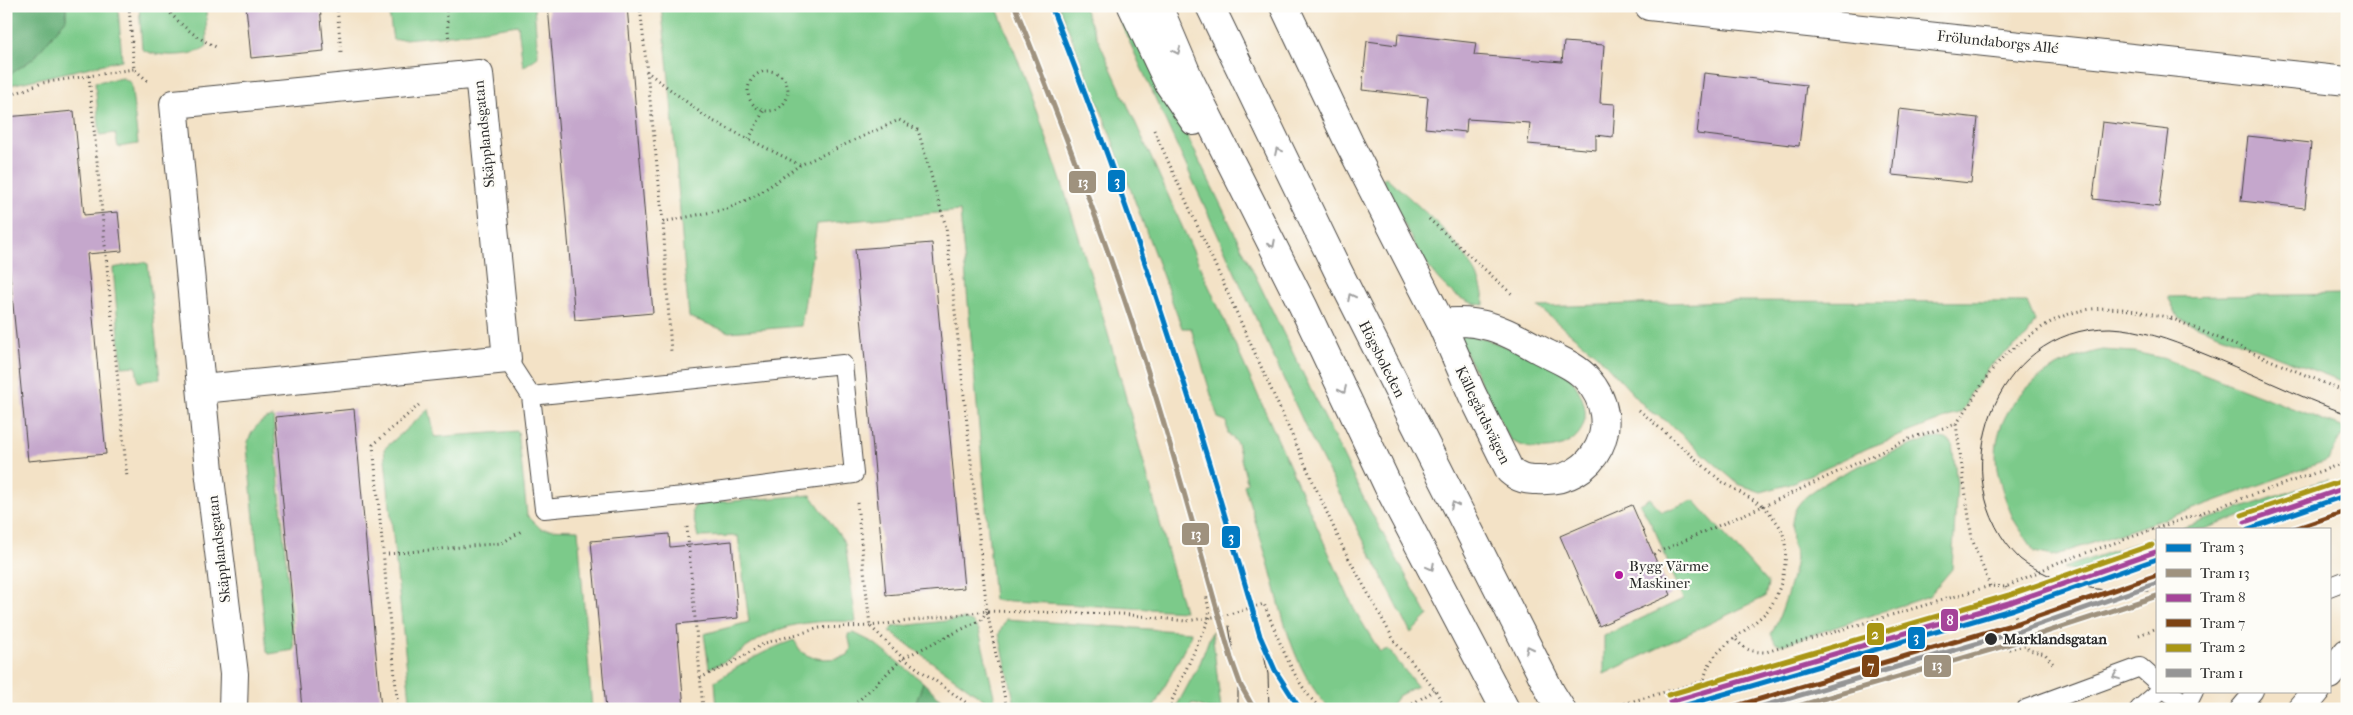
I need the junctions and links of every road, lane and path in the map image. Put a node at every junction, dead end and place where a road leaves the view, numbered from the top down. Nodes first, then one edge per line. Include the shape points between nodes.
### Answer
1 (129, 6) edge
2 (164, 6) edge
3 (337, 6) edge
4 (640, 6) edge
5 (1132, 6) edge
6 (1158, 6) edge
7 (1210, 6) edge
8 (1284, 6) edge
9 (1649, 6) edge
10 (216, 47) dead end
11 (134, 69) junction
12 (646, 71) junction
13 (89, 76) junction
14 (2347, 81) edge
15 (344, 87) junction
16 (6, 97) edge
17 (174, 104) junction
18 (764, 110) junction
19 (1152, 124) dead end
20 (749, 139) junction
21 (800, 165) junction
22 (1257, 215) junction
23 (663, 222) junction
24 (2171, 318) junction
25 (1441, 323) junction
26 (2170, 323) dead end
27 (507, 359) junction
28 (423, 367) junction
29 (673, 382) junction
30 (202, 389) junction
31 (2344, 393) edge
32 (531, 396) junction
33 (1956, 424) junction
34 (2347, 453) edge
35 (854, 474) junction
36 (128, 478) dead end
37 (684, 496) junction
38 (1764, 506) junction
39 (544, 510) junction
40 (2156, 528) edge
41 (2157, 528) edge
42 (388, 554) dead end
43 (1654, 554) dead end
44 (2347, 580) edge
45 (1990, 586) junction
46 (2330, 586) edge
47 (2006, 587) junction
48 (1206, 594) dead end
49 (2010, 597) junction
50 (1998, 600) dead end
51 (987, 611) junction
52 (1210, 617) junction
53 (870, 626) junction
54 (1735, 638) junction
55 (2009, 649) dead end
56 (2347, 653) edge
57 (903, 658) junction
58 (2156, 660) edge
59 (2140, 667) junction
60 (2330, 674) edge
61 (1720, 677) dead end
62 (700, 678) junction
63 (1704, 681) junction
64 (2156, 681) edge
65 (1434, 690) junction
66 (2159, 692) edge
67 (2168, 692) edge
68 (2193, 692) edge
69 (2253, 692) edge
70 (2315, 692) edge
71 (233, 709) edge
72 (398, 709) edge
73 (704, 709) edge
74 (850, 709) edge
75 (975, 709) edge
76 (1008, 709) edge
77 (1168, 709) edge
78 (1321, 709) edge
79 (1404, 709) edge
80 (1446, 709) edge
81 (1505, 709) edge
82 (1561, 709) edge
83 (1605, 709) edge
84 (1712, 709) edge
85 (2026, 709) edge
86 (2139, 709) edge
87 (2184, 709) edge
88 (2240, 709) edge
89 (2302, 709) edge

1 - 11 path
2 - 10 path via 181,25
3 - 15 path
4 - 12 path
5 - 22 street via 1170,84
6 -> 22 street via 1189,79
82 -> 7 street, Högsboleden via 1454,505
8 - 25 street, Källegårdsvägen via 1349,143
9 - 14 street, Frölundaborgs Allé
11 - 13 path
11 - 17 path
12 - 20 path via 709,119
12 - 23 path
13 - 16 path via 42,84
13 - 36 path
15 - 17 street, Skäpplandsgatan
15 - 27 street, Skäpplandsgatan via 479,74
17 - 30 street, Skäpplandsgatan
18 - 18 path via 777,108 786,100 788,87 776,72 763,72 750,85 753,104
18 - 20 path
19 - 65 path via 1343,548 1395,642
20 - 21 path
21 - 23 path via 757,195 727,209
21 - 51 path via 898,120 918,130 946,227
22 -> 81 street via 1389,488
23 - 29 path
24 - 26 path
24 - 31 path
24 - 33 path via 2098,307 2066,314 2044,324 1998,362
25 - 25 street, Källegårdsvägen via 1510,471 1517,478 1557,480 1585,468 1601,444 1604,425 1599,397 1587,378 1501,329 1461,321
27 - 28 street
27 - 32 lane
28 - 30 street
28 - 72 path via 428,398 373,444
29 - 32 lane
29 - 35 lane via 843,364
30 - 71 street, Skäpplandsgatan via 234,674
32 - 39 lane
33 - 38 path via 1911,438
33 - 45 path via 1972,539
34 - 41 path via 2341,464
35 - 37 lane
35 - 53 path
37 - 39 lane
37 - 62 path
38 - 43 path
38 - 54 path via 1782,533 1784,548 1780,586 1766,612
39 - 42 path via 542,519 502,543
40 - 47 path via 2057,563
44 - 46 lane
45 - 47 path
45 - 54 path via 1766,652 1747,650
47 - 49 path
48 - 52 path
49 - 50 path
49 - 55 path via 2025,645
51 - 52 path via 1122,614 1186,621
51 - 53 path
51 - 57 path via 981,620
51 - 76 path
52 - 77 path
52 - 78 path via 1264,604 1287,658 1311,700
53 - 57 path
53 - 62 path via 820,628 791,634 765,642
54 - 63 path via 1706,667
56 - 60 street
57 - 74 path
57 - 75 path
58 - 59 lane
59 - 64 lane
59 -> 85 lane
61 - 63 path
62 - 73 path
63 - 83 path
63 - 84 path
65 - 79 path
65 - 80 path
66 - 86 lane
67 - 87 lane via 2180,700
68 - 87 lane
69 - 88 lane
70 - 89 street

